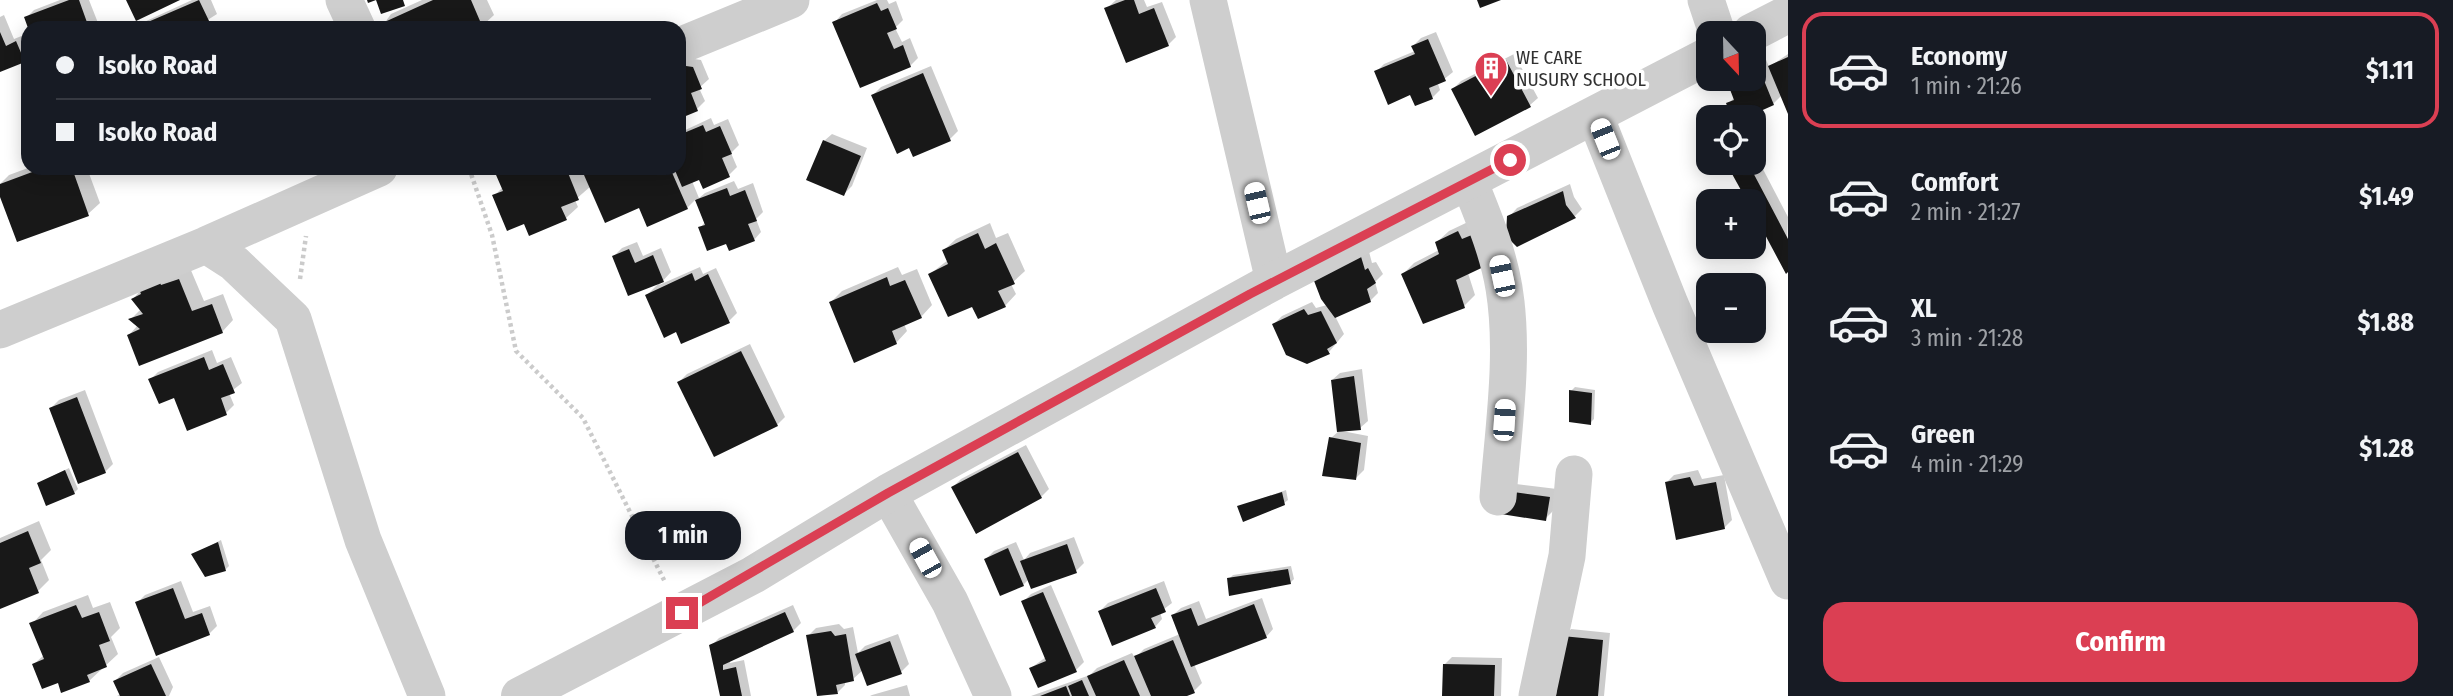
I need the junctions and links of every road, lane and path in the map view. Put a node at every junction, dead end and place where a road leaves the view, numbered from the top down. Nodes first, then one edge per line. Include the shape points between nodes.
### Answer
1 (344, 0) edge
2 (791, 0) edge
3 (1208, 0) edge
4 (1706, 0) edge
5 (1788, 14) edge
6 (354, 21) edge
7 (1713, 21) edge
8 (1766, 25) edge
9 (686, 43) edge
10 (1696, 62) edge
11 (1595, 116) junction
12 (364, 175) edge
13 (471, 175) edge
14 (1469, 181) junction
15 (309, 200) junction
16 (206, 245) junction
17 (1274, 281) junction
18 (293, 319) junction
19 (0, 330) edge
20 (1574, 474) dead end
21 (888, 493) junction
22 (1498, 497) dead end
23 (1788, 581) edge
24 (682, 613) junction
25 (427, 696) edge
26 (520, 696) edge
27 (993, 696) edge
28 (1537, 696) edge

1 - 6 street
2 - 9 street
3 - 17 street
4 - 7 street
5 - 8 street
10 - 11 street
11 - 14 street
11 - 23 street
12 - 15 street
13 - 24 path via 492,235 516,351 583,418
14 - 17 street
14 - 22 street via 1505,290 1506,394
15 - 16 street
15 - 18 path
16 - 18 street via 244,272
16 - 19 street
17 - 21 street
18 - 25 street via 363,540
20 - 28 street via 1567,556
21 - 24 street
21 - 27 street via 950,602
24 - 26 street

